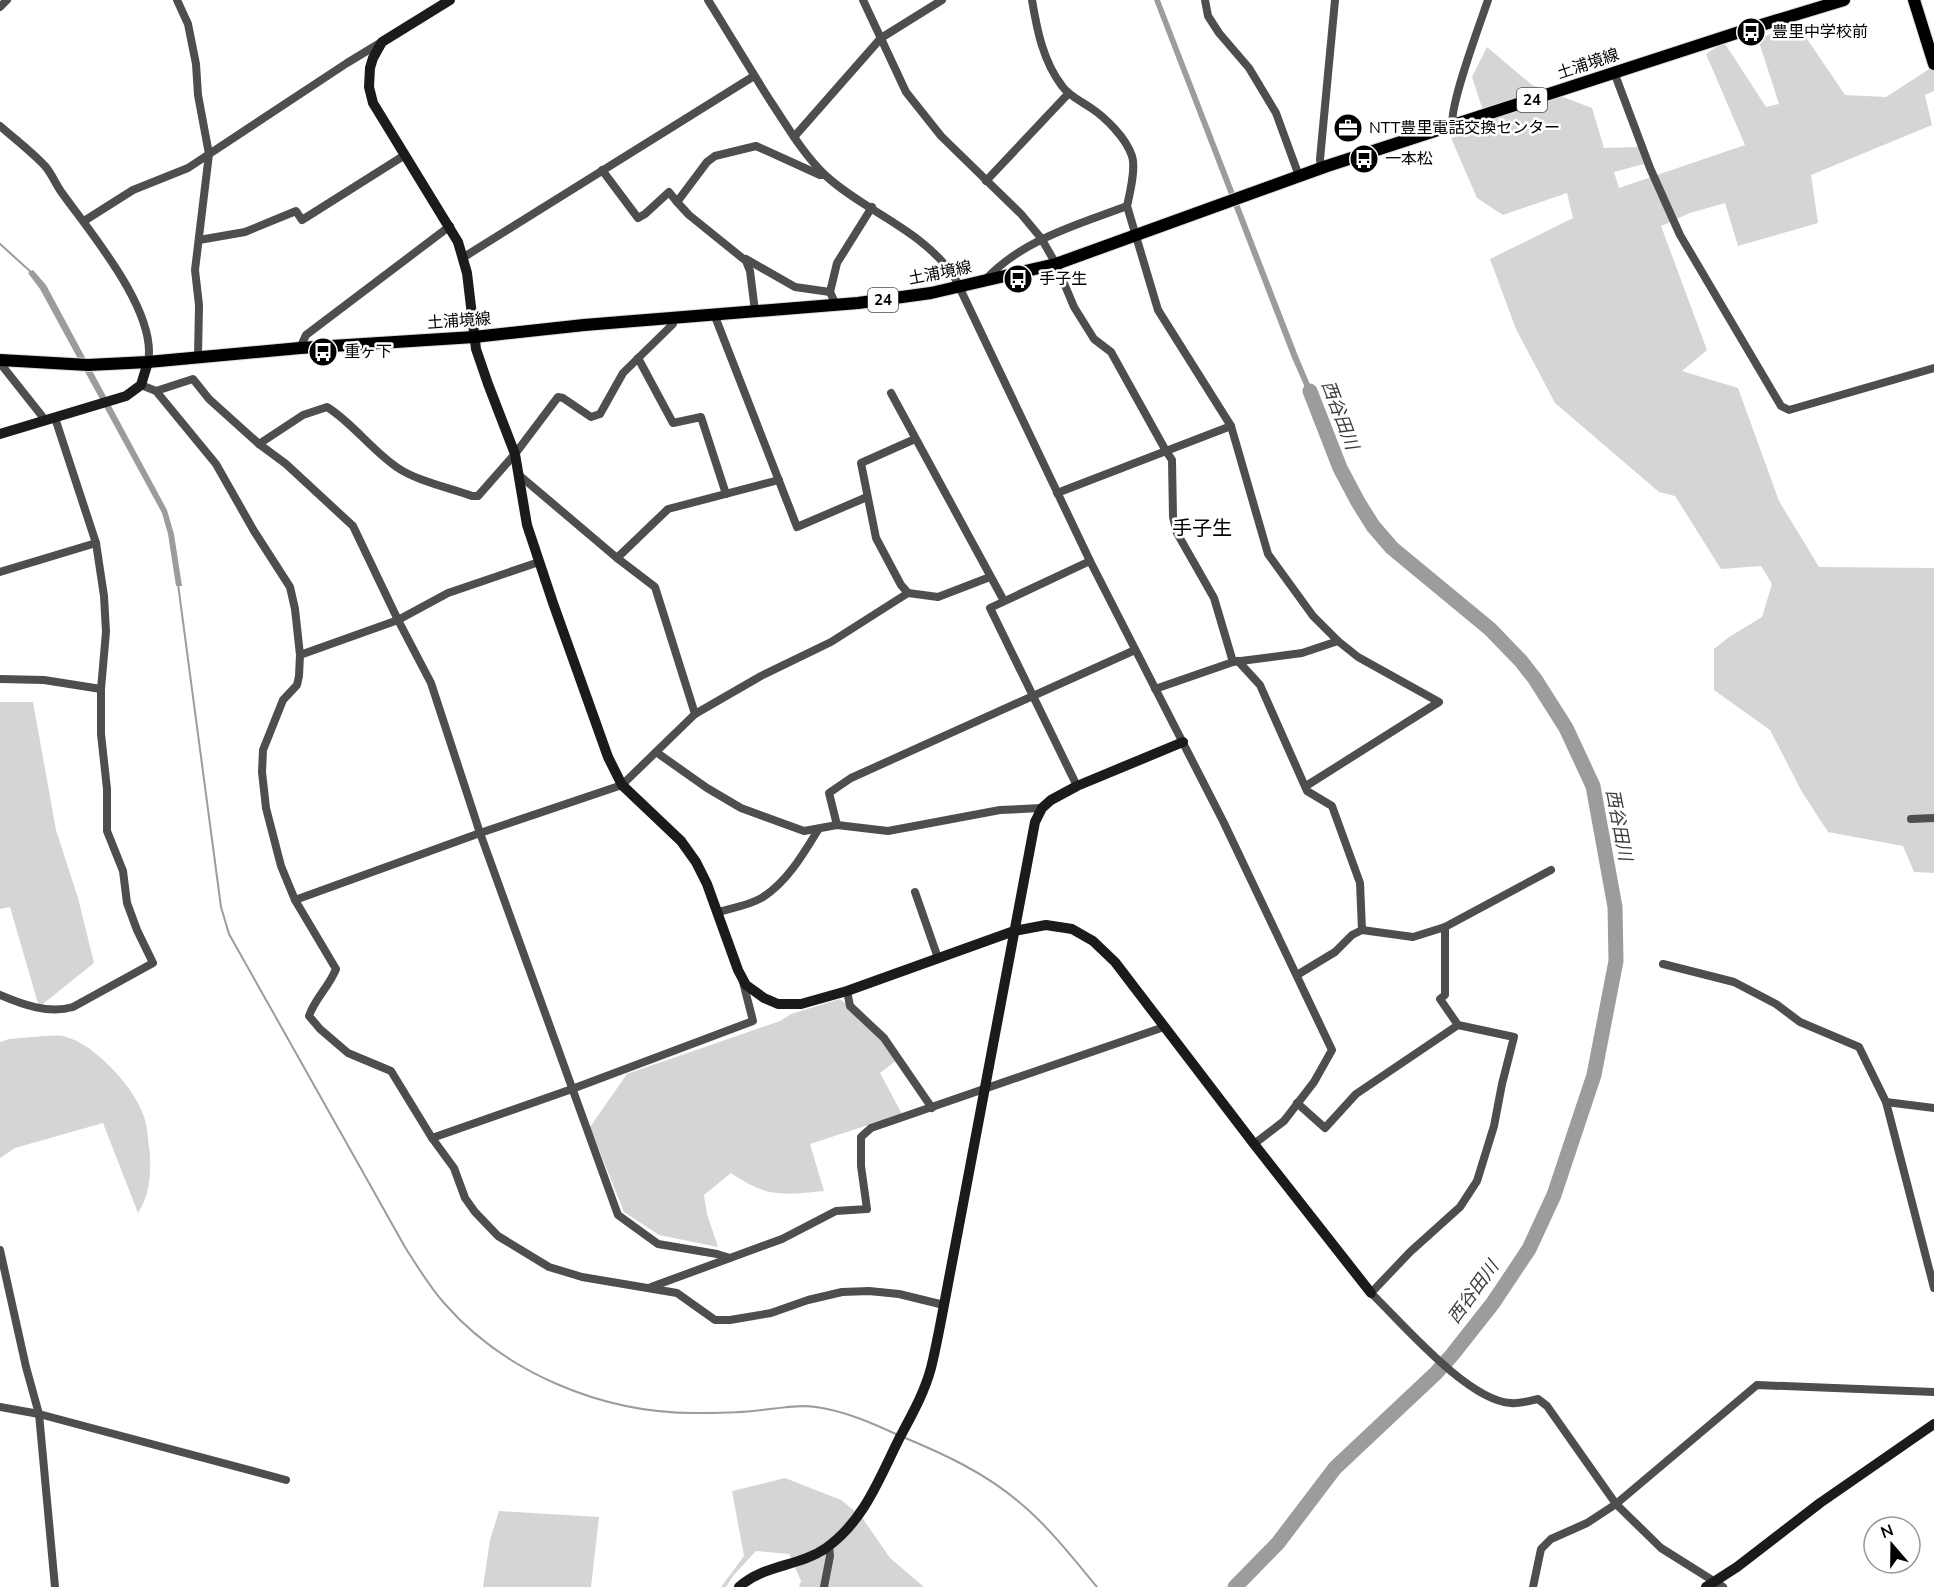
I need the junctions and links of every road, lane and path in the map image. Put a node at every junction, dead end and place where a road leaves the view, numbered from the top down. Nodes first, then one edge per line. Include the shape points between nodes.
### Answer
1 (7, 0) edge
2 (177, 0) edge
3 (450, 0) edge
4 (708, 0) edge
5 (863, 0) edge
6 (942, 0) edge
7 (1032, 0) edge
8 (1204, 0) edge
9 (1335, 0) edge
10 (1488, 0) edge
11 (1844, 0) edge
12 (1914, 0) edge
13 (1820, 3) edge
14 (0, 7) edge
15 (880, 38) junction
16 (382, 42) junction
17 (1934, 64) edge
18 (1614, 72) junction
19 (754, 76) junction
20 (1068, 94) junction
21 (0, 126) edge
22 (1453, 127) junction
23 (794, 137) junction
24 (209, 154) junction
25 (405, 155) junction
26 (1321, 169) junction
27 (602, 170) junction
28 (825, 174) junction
29 (1299, 176) junction
30 (986, 181) junction
31 (677, 202) junction
32 (1127, 206) junction
33 (872, 207) junction
34 (84, 221) junction
35 (450, 226) junction
36 (1136, 236) junction
37 (1041, 238) junction
38 (199, 240) junction
39 (464, 257) junction
40 (743, 257) junction
41 (1056, 264) junction
42 (984, 281) junction
43 (959, 287) junction
44 (830, 292) junction
45 (836, 305) junction
46 (755, 311) junction
47 (714, 315) junction
48 (672, 318) junction
49 (474, 336) junction
50 (300, 348) junction
51 (198, 357) junction
52 (638, 358) junction
53 (0, 361) edge
54 (148, 362) junction
55 (1934, 368) edge
56 (141, 385) junction
57 (156, 391) junction
58 (891, 393) dead end
59 (49, 420) junction
60 (1232, 426) junction
61 (0, 434) edge
62 (915, 439) junction
63 (259, 444) junction
64 (1167, 451) junction
65 (515, 454) junction
66 (519, 475) junction
67 (779, 480) junction
68 (1057, 493) junction
69 (726, 494) junction
70 (867, 497) junction
71 (96, 543) junction
72 (616, 558) junction
73 (1090, 561) junction
74 (539, 562) junction
75 (0, 572) edge
76 (990, 577) junction
77 (908, 593) junction
78 (1004, 601) junction
79 (398, 620) junction
80 (1338, 641) junction
81 (1135, 650) junction
82 (300, 656) junction
83 (1235, 661) junction
84 (0, 679) edge
85 (101, 689) junction
86 (1155, 689) junction
87 (1033, 696) junction
88 (695, 714) junction
89 (1182, 742) junction
90 (656, 752) junction
91 (622, 785) junction
92 (1077, 786) junction
93 (1306, 786) junction
94 (1042, 808) junction
95 (1934, 818) edge
96 (1911, 819) dead end
97 (837, 825) junction
98 (818, 830) junction
99 (480, 832) junction
100 (1551, 870) dead end
101 (915, 892) dead end
102 (295, 900) junction
103 (718, 912) junction
104 (1445, 927) junction
105 (1362, 930) junction
106 (1014, 931) junction
107 (938, 958) junction
108 (1663, 964) dead end
109 (1297, 975) junction
110 (742, 978) junction
111 (846, 991) junction
112 (0, 995) edge
113 (1458, 1025) junction
114 (1164, 1027) junction
115 (572, 1089) junction
116 (984, 1090) junction
117 (1886, 1102) junction
118 (1297, 1103) junction
119 (932, 1108) junction
120 (1934, 1108) edge
121 (432, 1138) junction
122 (1254, 1144) junction
123 (0, 1250) edge
124 (730, 1258) junction
125 (649, 1288) junction
126 (1934, 1288) edge
127 (1371, 1293) junction
128 (944, 1305) junction
129 (1934, 1392) edge
130 (0, 1407) edge
131 (39, 1414) junction
132 (1934, 1424) edge
133 (286, 1480) dead end
134 (1616, 1504) junction
135 (829, 1546) junction
136 (1714, 1585) edge
137 (56, 1587) edge
138 (739, 1587) edge
139 (824, 1587) edge
140 (1533, 1587) edge

1 - 14 street
2 - 24 street via 188,24
3 - 16 street
4 - 19 street
5 - 15 street
6 - 15 street
7 - 20 street via 1039,39
8 - 29 street via 1208,16 1249,68 1276,113
9 - 26 street
10 - 22 street via 1456,98
11 - 13 main road, 土浦境線 / 24
12 - 17 main road
13 - 18 main road, 土浦境線 / 24
15 - 23 street
15 - 30 street via 906,92 920,111
16 - 24 street
16 - 25 street via 372,58 369,87 373,103
18 - 22 main road, 土浦境線 / 24
18 - 55 street via 1680,235 1781,406 1789,410
19 - 23 street
19 - 27 street
20 - 30 street
20 - 32 street via 1109,124 1133,158
21 - 34 street via 46,167
22 - 26 main road, 土浦境線 / 24
23 - 28 street
24 - 34 street via 188,168 133,190
24 - 38 street
25 - 35 street
25 - 38 street via 302,220 296,211 245,232
26 - 29 main road, 土浦境線 / 24
27 - 31 street via 638,218 669,192
27 - 39 street
28 - 31 street via 756,146 715,156
28 - 33 street
29 - 36 main road, 土浦境線 / 24
30 - 37 street
31 - 40 street
32 - 36 street
32 - 37 street
33 - 43 street via 930,250
33 - 44 street via 837,263
34 - 54 street via 135,300 150,345
35 - 39 street
35 - 50 street via 306,335
36 - 41 main road, 土浦境線 / 24
36 - 60 street via 1158,310
37 - 41 street
37 - 42 street via 1016,253
38 - 51 street via 195,270
39 - 49 street
40 - 44 street via 795,287
40 - 46 street via 750,271
41 - 42 main road, 土浦境線 / 24
41 - 64 street via 1074,307 1094,339 1111,352
42 - 43 main road, 土浦境線 / 24
43 - 45 main road, 土浦境線 / 24
43 - 68 street
44 - 45 street
45 - 46 main road, 土浦境線 / 24
46 - 47 main road, 土浦境線 / 24
47 - 48 main road, 土浦境線 / 24
47 - 67 street
48 - 49 main road, 土浦境線 / 24
48 - 52 street via 673,324
49 - 50 main road, 土浦境線 / 24
49 - 65 street via 482,369
50 - 51 main road, 土浦境線 / 24
51 - 54 main road, 土浦境線 / 24
52 - 65 street via 623,373 600,414 591,417 558,397
52 - 69 street via 673,423 701,417
53 - 54 main road, 土浦境線 / 24
53 - 59 street
54 - 56 street
56 - 57 street
56 - 59 street via 126,396
57 - 63 street via 194,379 209,399
57 - 82 street via 216,464 290,587
58 - 62 street
59 - 61 street
59 - 71 street
60 - 64 street
60 - 80 street via 1268,554 1313,616
62 - 70 street via 861,463
62 - 76 street
63 - 65 street via 303,415 327,407 399,469 472,496 482,493
63 - 79 street via 353,526
64 - 68 street
64 - 83 street via 1172,460 1177,533 1214,598
65 - 66 street
66 - 72 street
66 - 74 street via 527,525
67 - 69 street
67 - 70 street via 797,527
68 - 73 street
69 - 72 street via 668,509
70 - 77 street via 876,538
71 - 75 street
71 - 85 street via 106,633
72 - 88 street via 655,587
73 - 78 street
73 - 81 street
74 - 79 street via 448,593
74 - 91 street via 608,757
76 - 77 street via 938,597
76 - 78 street
77 - 88 street via 831,642
78 - 87 street via 990,608
79 - 82 street
79 - 99 street via 431,682
80 - 83 street via 1302,653
80 - 93 street via 1358,657 1439,702
81 - 86 street
81 - 87 street
82 - 102 street via 297,685 284,700 272,726 263,750 262,772 271,834
83 - 86 street
83 - 93 street via 1260,685
84 - 85 street via 44,680
85 - 112 street via 107,831 123,871 127,903 153,963 66,1009 51,1010
86 - 89 street
87 - 92 street
87 - 97 street via 851,778 829,794
88 - 90 street
89 - 92 street
89 - 109 street
90 - 91 street
90 - 98 street via 741,808 804,831
91 - 99 street
91 - 103 street via 681,840 696,862
92 - 94 street
93 - 105 street via 1332,806 1338,820 1360,883
94 - 97 street via 1000,810 888,831
94 - 106 street via 1035,822
95 - 96 street
97 - 98 street
98 - 103 street via 780,882 762,898
99 - 102 street
99 - 115 street
100 - 104 street
101 - 107 street
102 - 121 street via 336,969 309,1016 348,1053 392,1071
103 - 110 street
104 - 105 street via 1413,937
104 - 113 street via 1445,995 1440,999
105 - 109 street
106 - 107 street
106 - 114 street via 1046,925 1072,929 1093,941 1115,962
106 - 116 street
107 - 111 street
108 - 117 street via 1734,982 1800,1022 1859,1047
109 - 118 street via 1332,1050
110 - 111 street via 752,990 778,1004 801,1004
110 - 115 street via 753,1021
111 - 119 street via 850,1006 884,1038
113 - 118 street via 1356,1094 1325,1128
113 - 127 street via 1514,1037 1483,1164 1460,1207
114 - 116 street
114 - 122 street
115 - 121 street
115 - 124 street via 618,1215 658,1244
116 - 119 street
116 - 128 street
117 - 120 street
117 - 126 street
118 - 122 street via 1284,1121
119 - 124 street via 871,1128 861,1137 867,1209 836,1211 782,1239
121 - 125 street via 454,1168 465,1198 498,1236 549,1267 582,1277
122 - 127 street
123 - 131 street
124 - 125 street
125 - 128 street via 677,1293 715,1320 771,1313 842,1292 899,1294
127 - 134 street via 1452,1371 1481,1393 1512,1404 1538,1399 1547,1406
128 - 135 street via 923,1392 864,1509
129 - 134 street via 1757,1385
130 - 131 street
131 - 133 street
131 - 137 street
132 - 136 street via 1820,1503
134 - 136 street via 1661,1548
134 - 140 street via 1551,1539 1541,1549
135 - 138 street via 801,1560 766,1570
135 - 139 street

